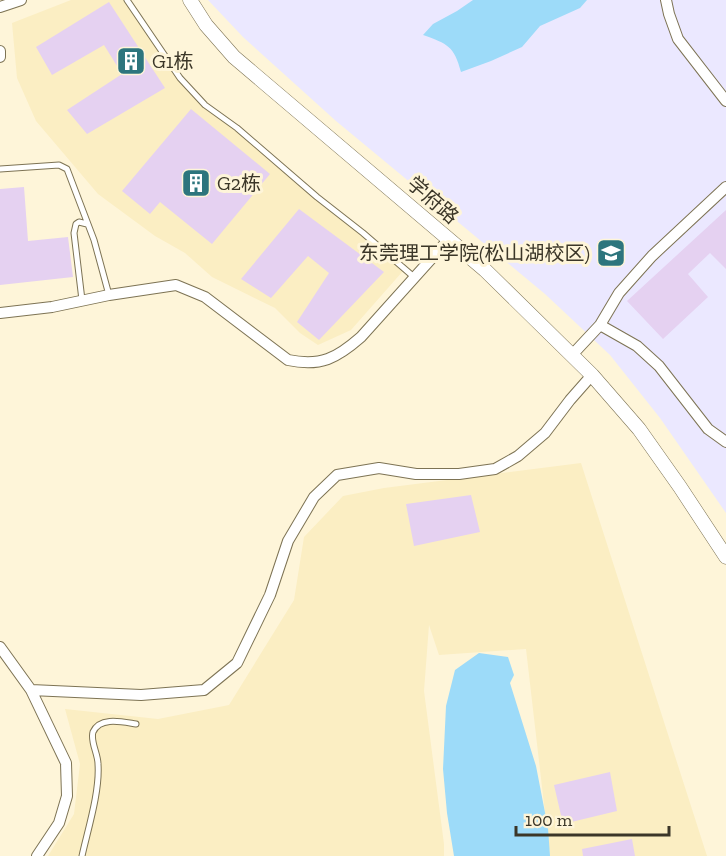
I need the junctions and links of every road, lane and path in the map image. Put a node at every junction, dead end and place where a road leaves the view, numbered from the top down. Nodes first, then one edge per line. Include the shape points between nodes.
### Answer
1 (21, 0) edge
2 (127, 0) edge
3 (190, 0) edge
4 (666, 0) edge
5 (0, 7) edge
6 (0, 51) edge
7 (0, 57) edge
8 (726, 101) edge
9 (0, 169) edge
10 (726, 187) edge
11 (80, 204) junction
12 (76, 224) junction
13 (87, 224) junction
14 (449, 239) junction
15 (414, 277) junction
16 (109, 295) junction
17 (82, 301) junction
18 (0, 314) edge
19 (600, 325) junction
20 (572, 355) junction
21 (592, 375) junction
22 (726, 442) edge
23 (726, 557) edge
24 (0, 647) edge
25 (31, 690) junction
26 (136, 724) dead end
27 (37, 856) edge
28 (82, 856) edge

1 - 5 street
2 - 15 lane via 198,98
3 - 14 street, 学府路 via 234,57
4 - 8 street via 678,39
6 - 7 street
9 - 11 lane via 59,165 67,169
10 - 19 street via 652,256 619,293
11 - 12 lane
11 - 13 lane
12 - 13 lane
12 - 17 lane
13 - 16 lane
14 - 15 street
14 - 20 street, 学府路
15 - 16 street via 349,348 315,363 288,360 212,301 176,285
16 - 17 street
17 - 18 street
19 - 20 street
19 - 22 street via 637,346 659,366 708,429
20 - 21 street, 学府路
21 - 23 street, 学府路 via 653,448
21 - 25 street via 545,433 495,469 416,474 379,468 337,475 314,497 288,541 270,595 237,663 204,690 141,695
24 - 25 street
25 - 27 street via 66,763 67,796 59,823
26 - 28 lane via 111,720 93,733 99,775

